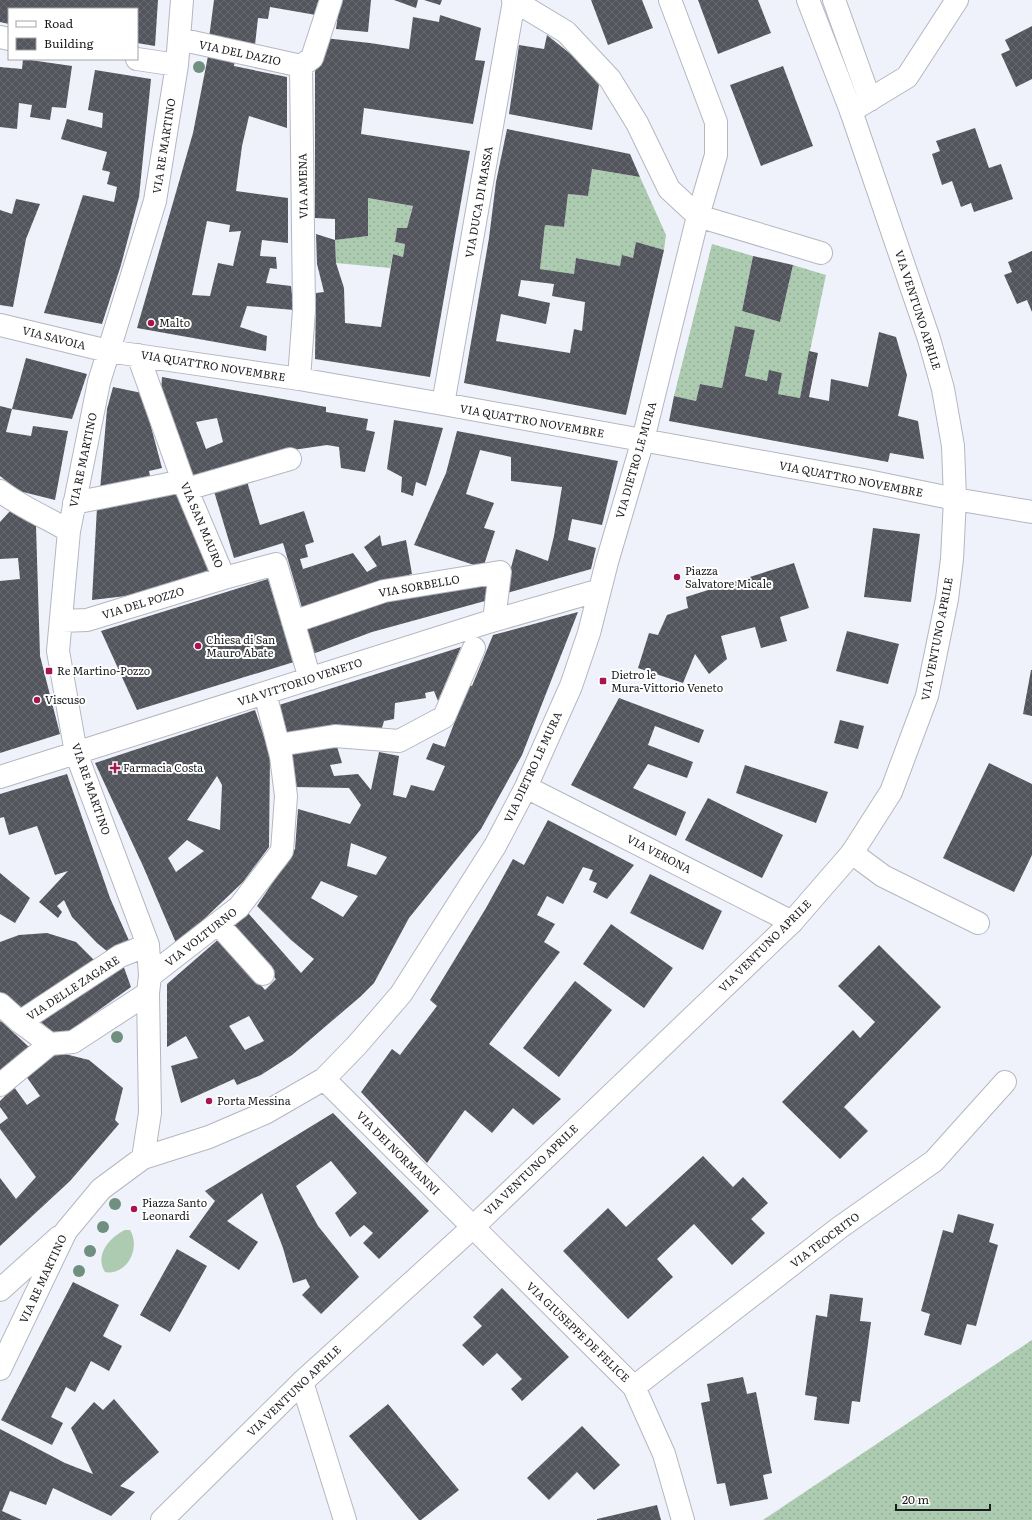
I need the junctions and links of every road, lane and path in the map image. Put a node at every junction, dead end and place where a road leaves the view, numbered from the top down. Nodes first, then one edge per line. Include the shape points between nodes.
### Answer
1 (182, 0) edge
2 (331, 0) edge
3 (514, 0) edge
4 (670, 0) edge
5 (808, 0) edge
6 (834, 0) edge
7 (957, 0) edge
8 (179, 39) junction
9 (138, 59) edge
10 (177, 65) junction
11 (301, 66) junction
12 (870, 100) junction
13 (851, 111) junction
14 (698, 216) junction
15 (821, 254) dead end
16 (0, 325) edge
17 (108, 351) junction
18 (138, 355) junction
19 (299, 379) junction
20 (443, 404) junction
21 (643, 440) junction
22 (290, 459) dead end
23 (185, 485) junction
24 (0, 491) edge
25 (955, 499) junction
26 (74, 503) junction
27 (1032, 512) edge
28 (69, 531) junction
29 (224, 578) junction
30 (600, 590) junction
31 (494, 620) junction
32 (61, 621) junction
33 (293, 622) junction
34 (474, 648) dead end
35 (310, 679) junction
36 (265, 693) junction
37 (279, 745) junction
38 (76, 753) junction
39 (0, 777) edge
40 (526, 786) junction
41 (852, 852) junction
42 (792, 922) junction
43 (978, 923) dead end
44 (218, 924) junction
45 (148, 945) junction
46 (263, 974) dead end
47 (149, 985) junction
48 (0, 1004) edge
49 (20, 1022) junction
50 (50, 1044) junction
51 (324, 1079) junction
52 (1004, 1082) dead end
53 (0, 1085) edge
54 (143, 1158) junction
55 (472, 1228) junction
56 (66, 1231) junction
57 (0, 1290) edge
58 (0, 1369) edge
59 (302, 1382) junction
60 (634, 1387) junction
61 (162, 1520) edge
62 (345, 1520) edge
63 (683, 1520) edge

1 - 8 street, VIA RE MARTINO
2 - 11 street via 312,58
3 - 14 street via 566,32 610,79 637,123 669,189
3 - 20 street, VIA DUCA DI MASSA
4 - 14 street, VIA DIETRO LE MURA via 716,122 716,155
5 - 13 street, VIA VENTUNO APRILE
6 - 12 street
7 - 12 street via 907,77
8 - 10 street, VIA RE MARTINO
8 - 11 street, VIA DEL DAZIO
9 - 10 street
10 - 17 street, VIA RE MARTINO via 155,201
11 - 19 street, VIA AMENA via 304,310
12 - 13 street
13 - 25 street, VIA VENTUNO APRILE via 929,339 943,389 954,446
14 - 15 street
14 - 21 street, VIA DIETRO LE MURA
16 - 17 street, VIA SAVOIA
17 - 18 street, VIA QUATTRO NOVEMBRE
17 - 26 street, VIA RE MARTINO via 99,382
18 - 19 street, VIA QUATTRO NOVEMBRE
18 - 23 street, VIA SAN MAURO
19 - 20 street, VIA QUATTRO NOVEMBRE
20 - 21 street, VIA QUATTRO NOVEMBRE
21 - 25 street, VIA QUATTRO NOVEMBRE
21 - 30 street, VIA DIETRO LE MURA
22 - 23 street
23 - 26 street
23 - 29 street, VIA SAN MAURO
24 - 28 street
25 - 27 street, VIA QUATTRO NOVEMBRE
25 - 41 street, VIA VENTUNO APRILE via 947,599 927,696 891,792
26 - 28 street, VIA RE MARTINO
28 - 32 street, VIA RE MARTINO
29 - 32 street, VIA DEL POZZO via 87,620
29 - 33 street, VIA SAN MAURO via 276,564
30 - 31 street, VIA VITTORIO VENETO
30 - 40 street, VIA DIETRO LE MURA via 571,686
31 - 33 street, VIA SORBELLO via 500,572 384,591
31 - 35 street, VIA VITTORIO VENETO
32 - 38 street, VIA RE MARTINO via 58,651
33 - 35 street, VIA SAN MAURO
34 - 37 street via 444,718 399,741 335,736
35 - 36 street, VIA VITTORIO VENETO
36 - 37 street, VIA VOLTURNO
36 - 38 street, VIA VITTORIO VENETO
37 - 44 street, VIA VOLTURNO via 286,796 282,850 239,907
38 - 39 street, VIA VITTORIO VENETO
38 - 45 street, VIA RE MARTINO
40 - 42 street, VIA VERONA
40 - 51 street, VIA DIETRO LE MURA via 495,846 401,994 358,1045
41 - 42 street, VIA VENTUNO APRILE
41 - 43 street via 883,876
42 - 55 street, VIA VENTUNO APRILE
44 - 46 street
44 - 47 street, VIA VOLTURNO
45 - 47 street, VIA RE MARTINO
45 - 49 street, VIA DELLE ZAGARE via 120,956
47 - 50 street, VIA VOLTURNO via 73,1042
47 - 54 street, VIA RE MARTINO via 150,1114
48 - 49 street
49 - 50 street
50 - 53 street
51 - 54 street, VIA DIETRO LE MURA via 265,1113 209,1137
51 - 55 street, VIA DEI NORMANNI
52 - 60 street, VIA TEOCRITO via 934,1161 839,1228
54 - 56 street, VIA RE MARTINO via 101,1189
55 - 59 street, VIA VENTUNO APRILE
55 - 60 street, VIA GIUSEPPE DE FELICE
56 - 57 street
56 - 58 street, VIA RE MARTINO
59 - 61 street, VIA VENTUNO APRILE
59 - 62 street
60 - 63 street, VIA GIUSEPPE DE FELICE via 664,1454

